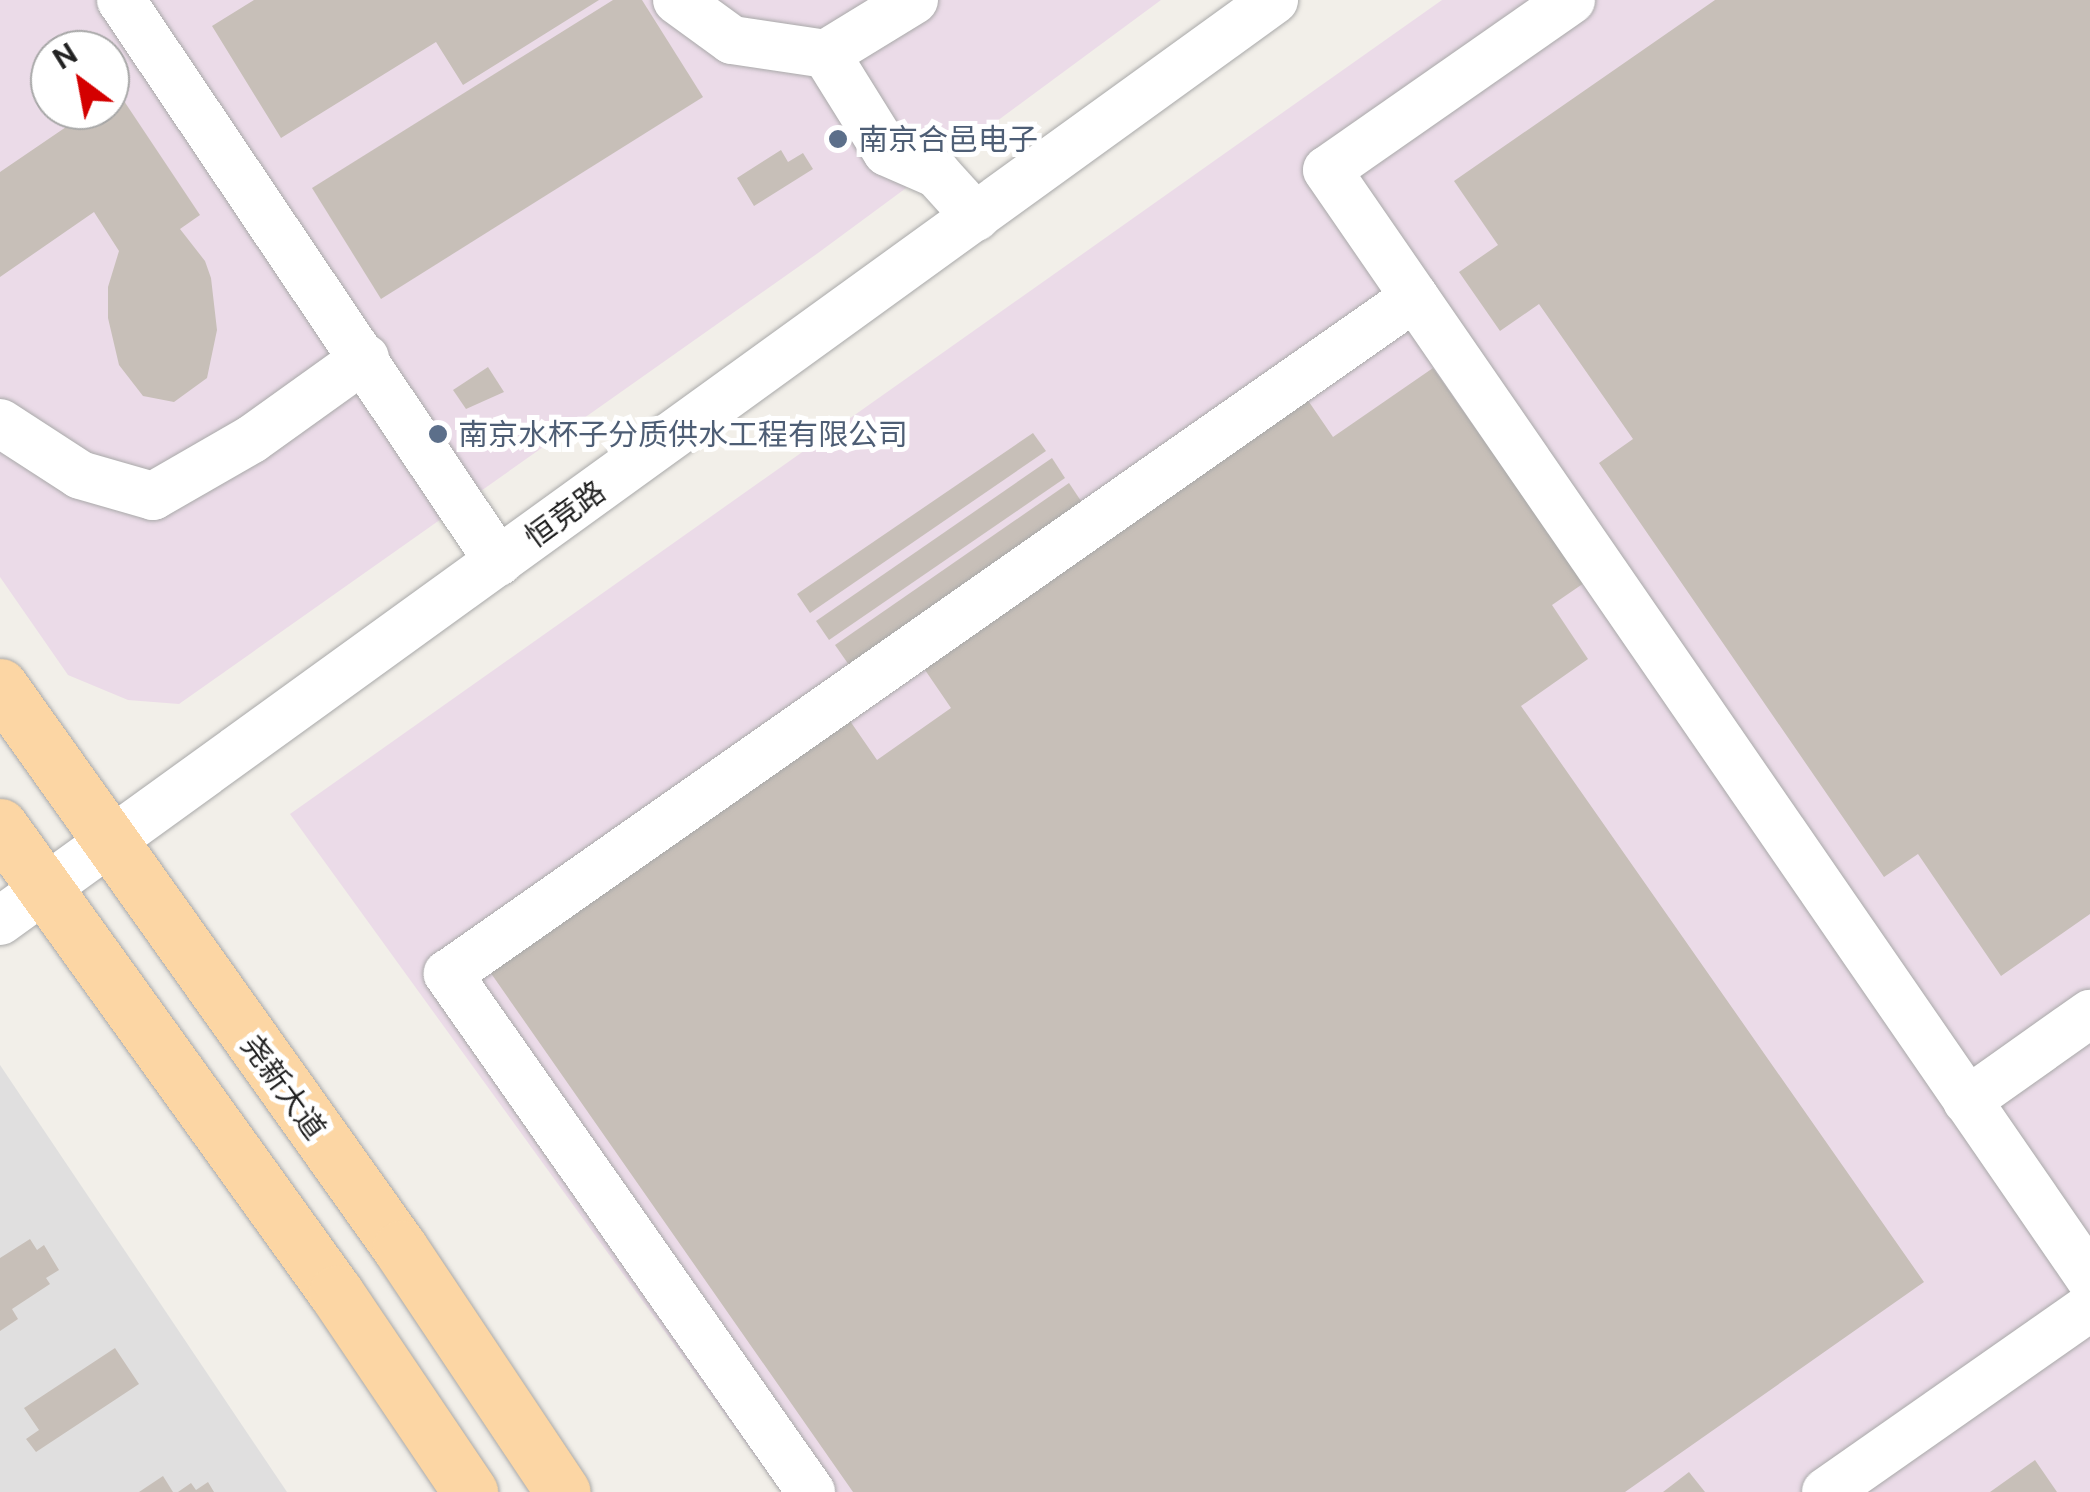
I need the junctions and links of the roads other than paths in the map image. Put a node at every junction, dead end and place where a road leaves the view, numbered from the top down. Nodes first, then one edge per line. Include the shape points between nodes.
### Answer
1 (122, 0) edge
2 (677, 0) edge
3 (914, 0) edge
4 (1274, 0) edge
5 (1570, 0) edge
6 (826, 54) junction
7 (976, 217) junction
8 (1415, 298) junction
9 (365, 358) junction
10 (0, 422) edge
11 (499, 562) junction
12 (0, 686) edge
13 (0, 826) edge
14 (108, 842) junction
15 (44, 890) junction
16 (0, 922) edge
17 (2090, 1014) edge
18 (1968, 1101) junction
19 (2090, 1278) edge
20 (2090, 1307) edge
21 (470, 1492) edge
22 (564, 1492) edge
23 (811, 1492) edge
24 (1826, 1492) edge

1 - 9 street
2 - 6 street via 732,40
3 - 6 street
4 - 7 street, 恒竞路
5 - 8 street via 1328,170
6 - 7 street via 888,152 937,174
7 - 11 street, 恒竞路
8 - 18 street
8 - 23 street via 448,974
9 - 10 street via 252,439 153,496 80,475
9 - 11 street
11 - 14 street, 恒竞路
12 - 14 main road, 尧新大道
13 - 15 main road
14 - 15 street, 恒竞路
14 - 22 main road, 尧新大道 via 400,1248
15 - 16 street, 恒竞路
15 - 21 main road via 336,1293
17 - 18 street
18 - 19 street
20 - 24 street

